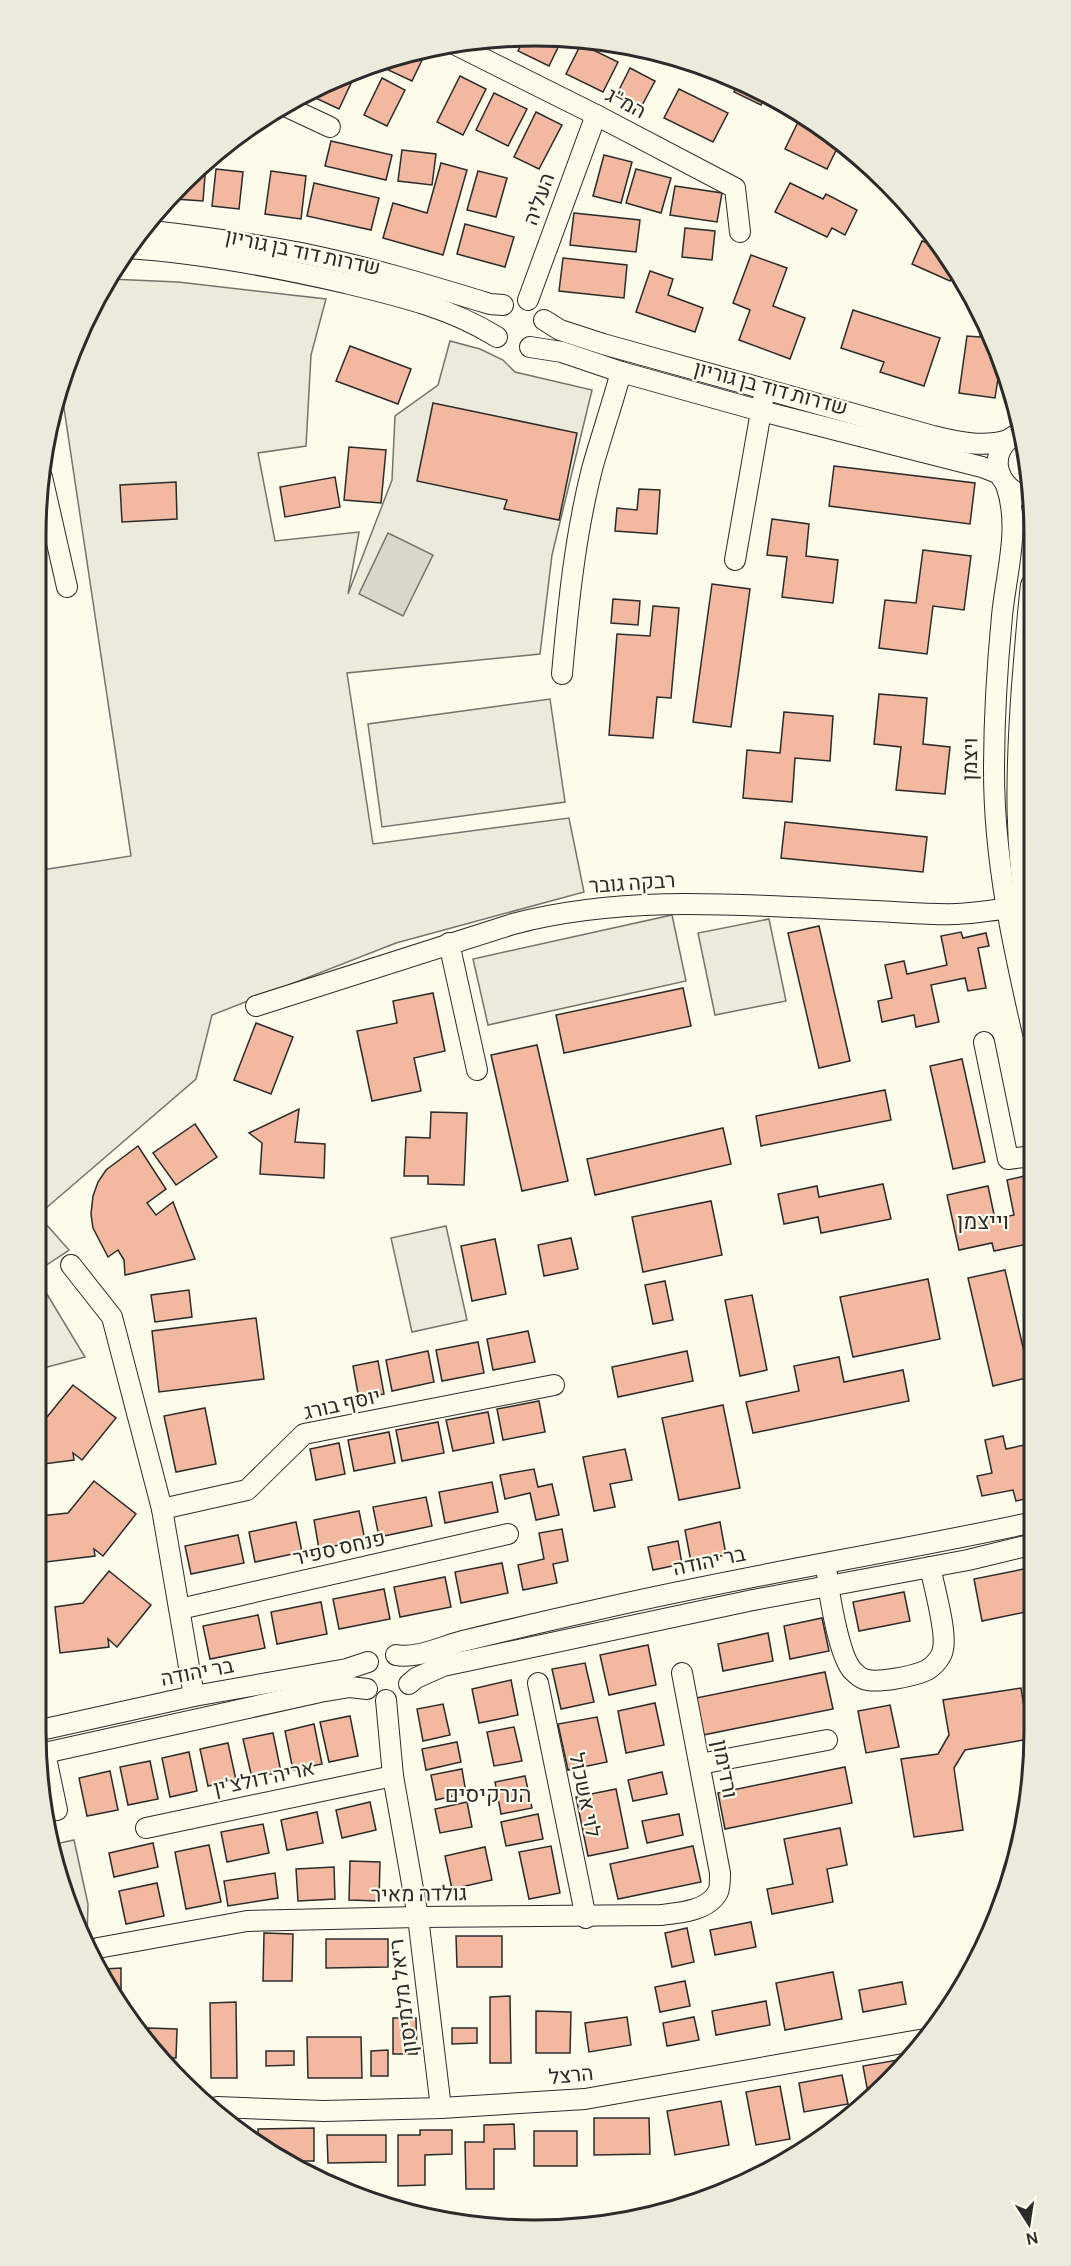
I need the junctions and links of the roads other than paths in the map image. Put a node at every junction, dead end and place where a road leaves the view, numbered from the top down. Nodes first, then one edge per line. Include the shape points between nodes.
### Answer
1 (469, 51) edge
2 (294, 110) edge
3 (596, 114) junction
4 (330, 127) dead end
5 (153, 231) edge
6 (740, 232) dead end
7 (140, 249) edge
8 (528, 300) junction
9 (503, 305) junction
10 (544, 320) junction
11 (497, 337) junction
12 (530, 347) junction
13 (621, 372) junction
14 (765, 390) junction
15 (760, 411) junction
16 (1014, 435) edge
17 (1014, 437) edge
18 (1003, 480) junction
19 (1022, 495) edge
20 (48, 504) edge
21 (735, 560) dead end
22 (67, 587) dead end
23 (562, 674) dead end
24 (1024, 712) edge
25 (1015, 908) junction
26 (1024, 924) edge
27 (449, 943) junction
28 (1024, 970) edge
29 (256, 1006) dead end
30 (984, 1042) dead end
31 (477, 1070) dead end
32 (1024, 1157) edge
33 (71, 1264) dead end
34 (554, 1385) dead end
35 (162, 1509) junction
36 (1024, 1524) edge
37 (508, 1534) dead end
38 (1024, 1546) edge
39 (829, 1562) junction
40 (930, 1567) junction
41 (828, 1586) junction
42 (180, 1609) junction
43 (396, 1655) junction
44 (368, 1662) junction
45 (682, 1673) dead end
46 (538, 1683) dead end
47 (409, 1684) junction
48 (367, 1689) junction
49 (194, 1696) junction
50 (386, 1700) junction
51 (46, 1729) edge
52 (827, 1740) dead end
53 (47, 1752) edge
54 (700, 1764) junction
55 (393, 1776) junction
56 (50, 1783) edge
57 (57, 1810) dead end
58 (146, 1828) dead end
59 (720, 1873) joint
60 (418, 1917) junction
61 (586, 1918) junction
62 (98, 1948) dead end
63 (912, 2041) edge
64 (225, 2107) edge
65 (441, 2108) junction

1 - 3 street, המ"ג
2 - 4 street
3 - 6 street, המ"ג via 735,188
3 - 8 street, העליה
5 - 9 street, שדרות דוד בן גוריון via 303,254
7 - 11 street, שדרות דוד בן גוריון via 251,263 408,298
8 - 9 street via 514,299
8 - 10 street via 539,308
9 - 11 street via 494,320
10 - 12 street via 543,333
10 - 14 street, שדרות דוד בן גוריון via 560,330 603,344
11 - 12 street via 508,347
12 - 13 street, שדרות דוד בן גוריון via 562,352
13 - 15 street, שדרות דוד בן גוריון
13 - 23 street via 592,471 568,607
14 - 15 street
14 - 16 street, שדרות דוד בן גוריון via 955,441 982,444
15 - 18 street, שדרות דוד בן גוריון via 982,467
15 - 21 street
17 - 18 street via 999,456
18 - 19 street, שדרות דוד בן גוריון
18 - 25 street, ויצמן via 1011,500 1013,531 999,658 994,769 997,847
20 - 22 street
24 - 25 street, ויצמן via 1017,788
25 - 26 street, ויצמן
25 - 27 street, רבקה גובר via 957,914 636,904 550,914
25 - 28 street, ויצמן
27 - 29 street, רבקה גובר
27 - 31 street
30 - 32 street via 1008,1160
33 - 35 street via 112,1317
34 - 35 street, יוסף בורג via 304,1434 247,1490
35 - 42 street
36 - 39 street, בר יהודה
37 - 42 street, פנחס ספיר
38 - 40 street
39 - 41 street
39 - 43 street, בר יהודה
40 - 41 street
40 - 41 street via 944,1649 929,1669 878,1681 864,1679 852,1670 844,1656
41 - 47 street via 443,1666
42 - 49 street
43 - 44 street via 381,1654
43 - 47 street via 407,1664
44 - 48 street via 364,1676
44 - 49 street, בר יהודה
45 - 54 street, ורדימון
46 - 61 street, לוי אשכול
47 - 50 street via 400,1696
48 - 50 street
48 - 53 street via 350,1687 320,1692
49 - 51 street, בר יהודה
50 - 55 street, ריאל מלמיסון
52 - 54 street
54 - 59 street, ורדימון
55 - 58 street, אריה דולצ'ין
55 - 60 street, ריאל מלמיסון
56 - 57 street
59 - 61 street, גולדה מאיר via 717,1893 705,1905 684,1913
60 - 61 street, גולדה מאיר
60 - 62 street, גולדה מאיר via 247,1922
60 - 65 street, ריאל מלמיסון
63 - 65 street, הרצל via 585,2099
64 - 65 street, הרצל via 324,2111

